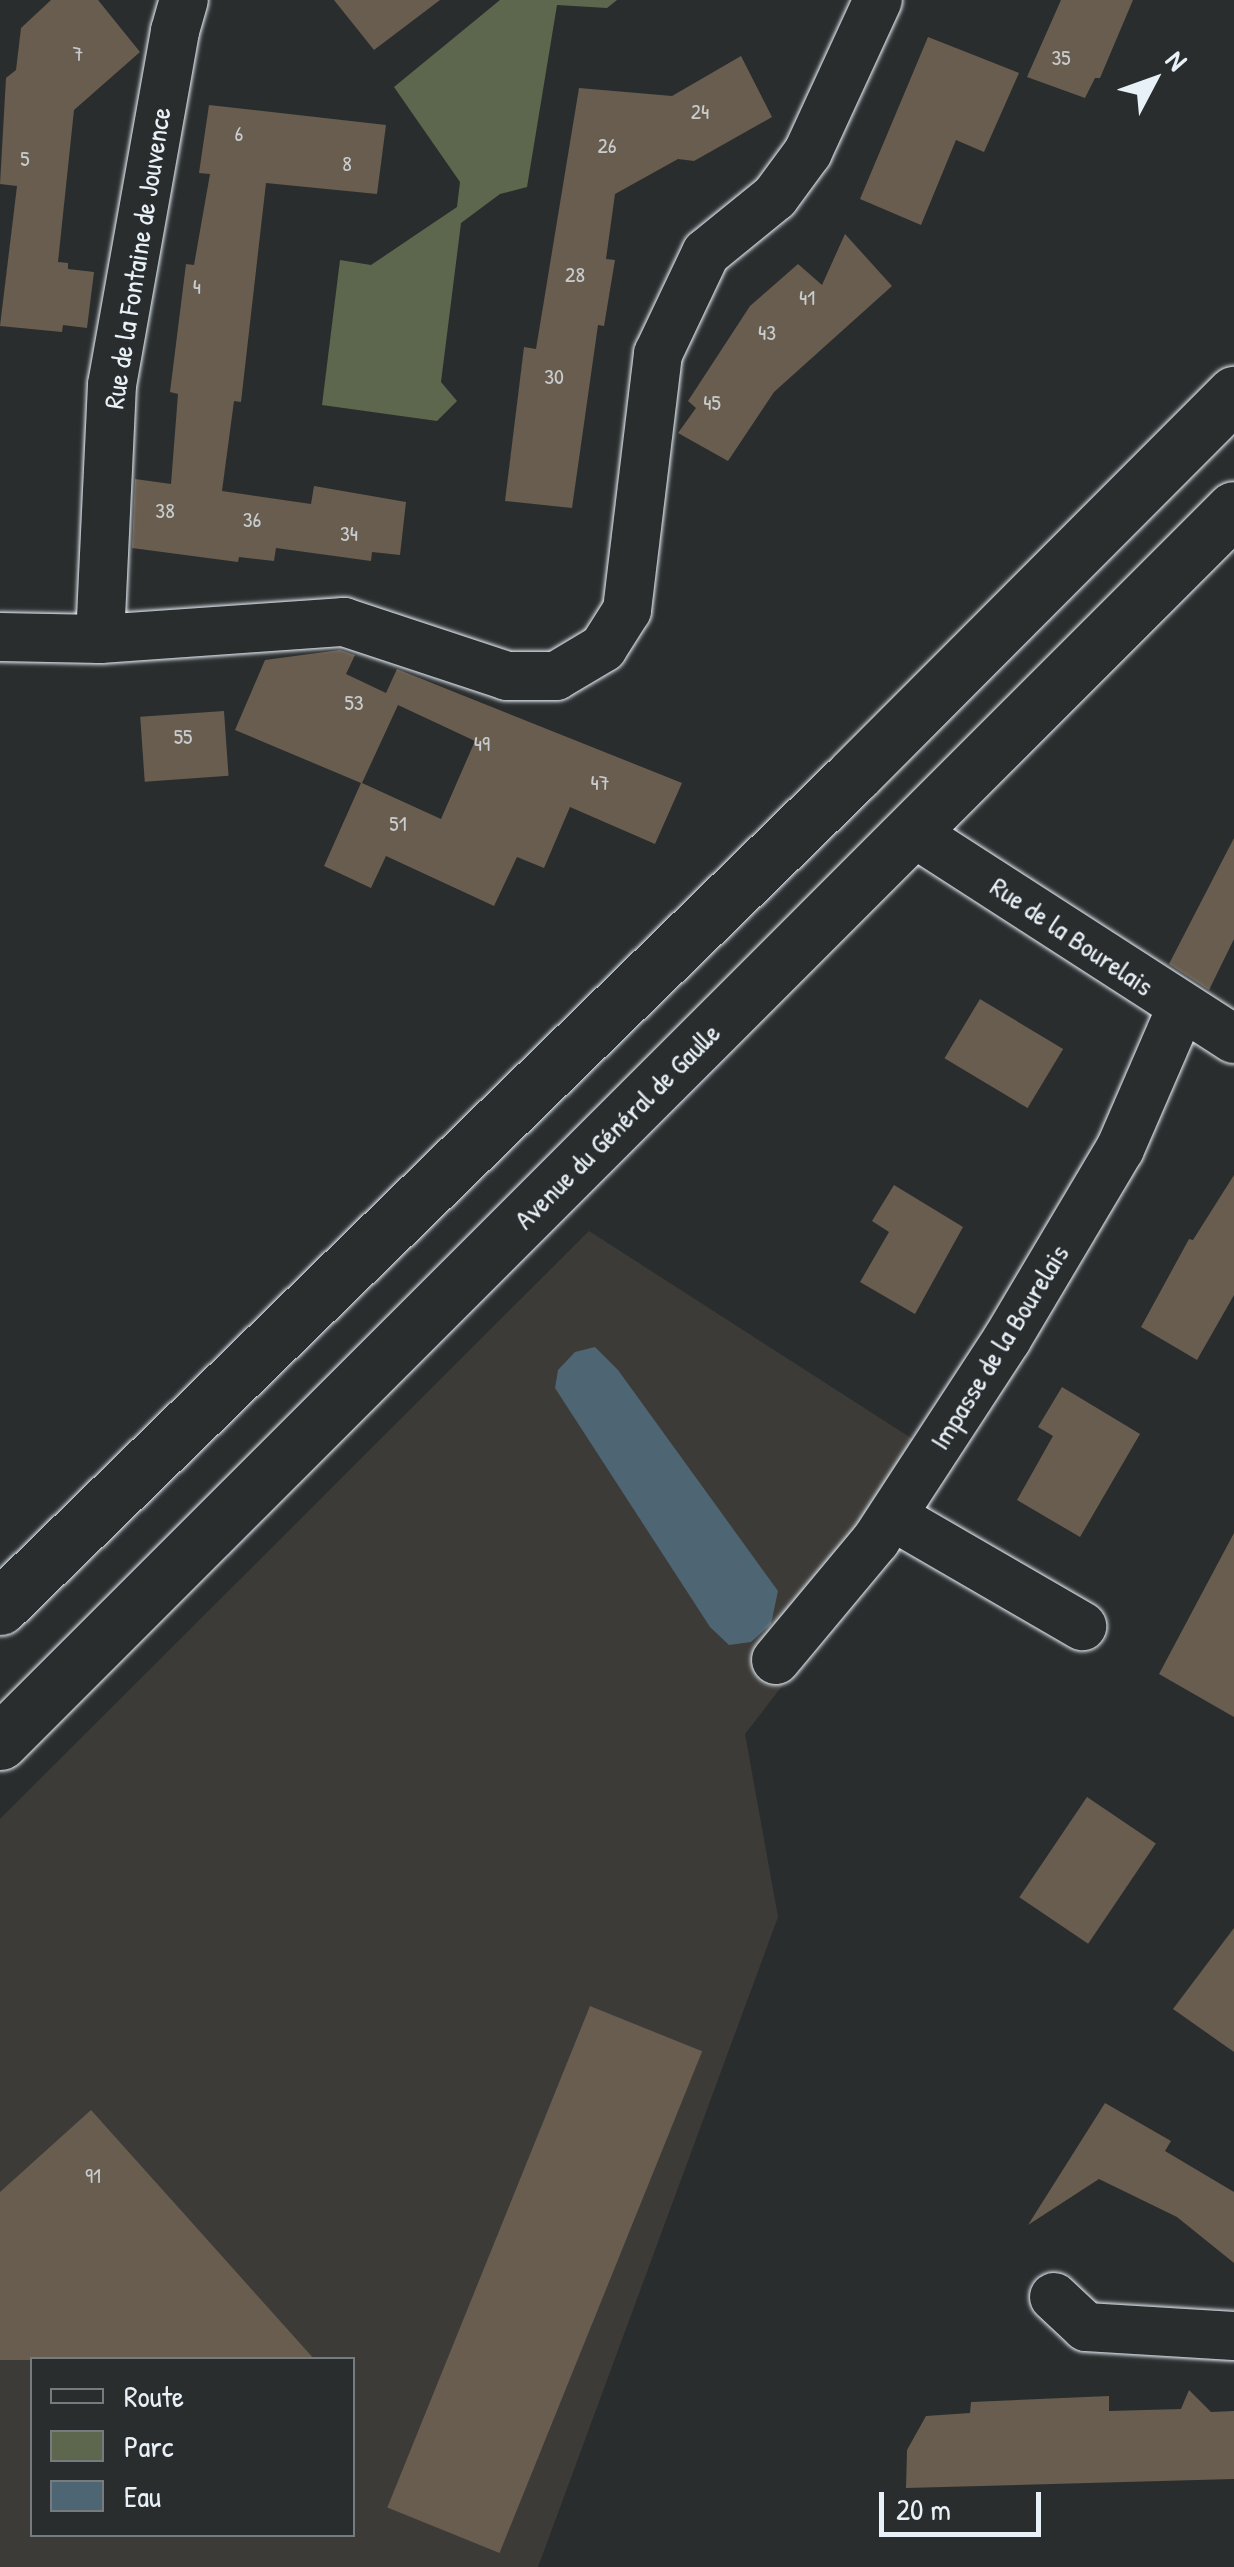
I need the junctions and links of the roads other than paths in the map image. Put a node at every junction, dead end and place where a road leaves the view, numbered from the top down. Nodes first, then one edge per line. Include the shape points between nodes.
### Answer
1 (184, 0) edge
2 (878, 0) edge
3 (1234, 394) edge
4 (1234, 510) edge
5 (0, 637) edge
6 (100, 639) junction
7 (912, 831) junction
8 (1181, 1008) junction
9 (1234, 1038) edge
10 (892, 1516) junction
11 (0, 1607) edge
12 (1082, 1626) dead end
13 (776, 1660) dead end
14 (0, 1742) edge
15 (1054, 2296) dead end
16 (1234, 2336) edge

1 - 6 street, Rue de la Fontaine de Jouvence via 112,386
2 - 6 street via 808,152 775,198 706,253 658,354 626,610 603,648 556,676 507,676 344,622
3 - 11 main road via 853,776
4 - 7 main road, Avenue du Général de Gaulle
5 - 6 street
7 - 8 street, Rue de la Bourelais
7 - 14 main road, Avenue du Général de Gaulle
8 - 9 street, Rue de la Bourelais
8 - 10 street, Impasse de la Bourelais via 1120,1149 1008,1340
10 - 12 street
10 - 13 street, Impasse de la Bourelais
15 - 16 street via 1086,2328

